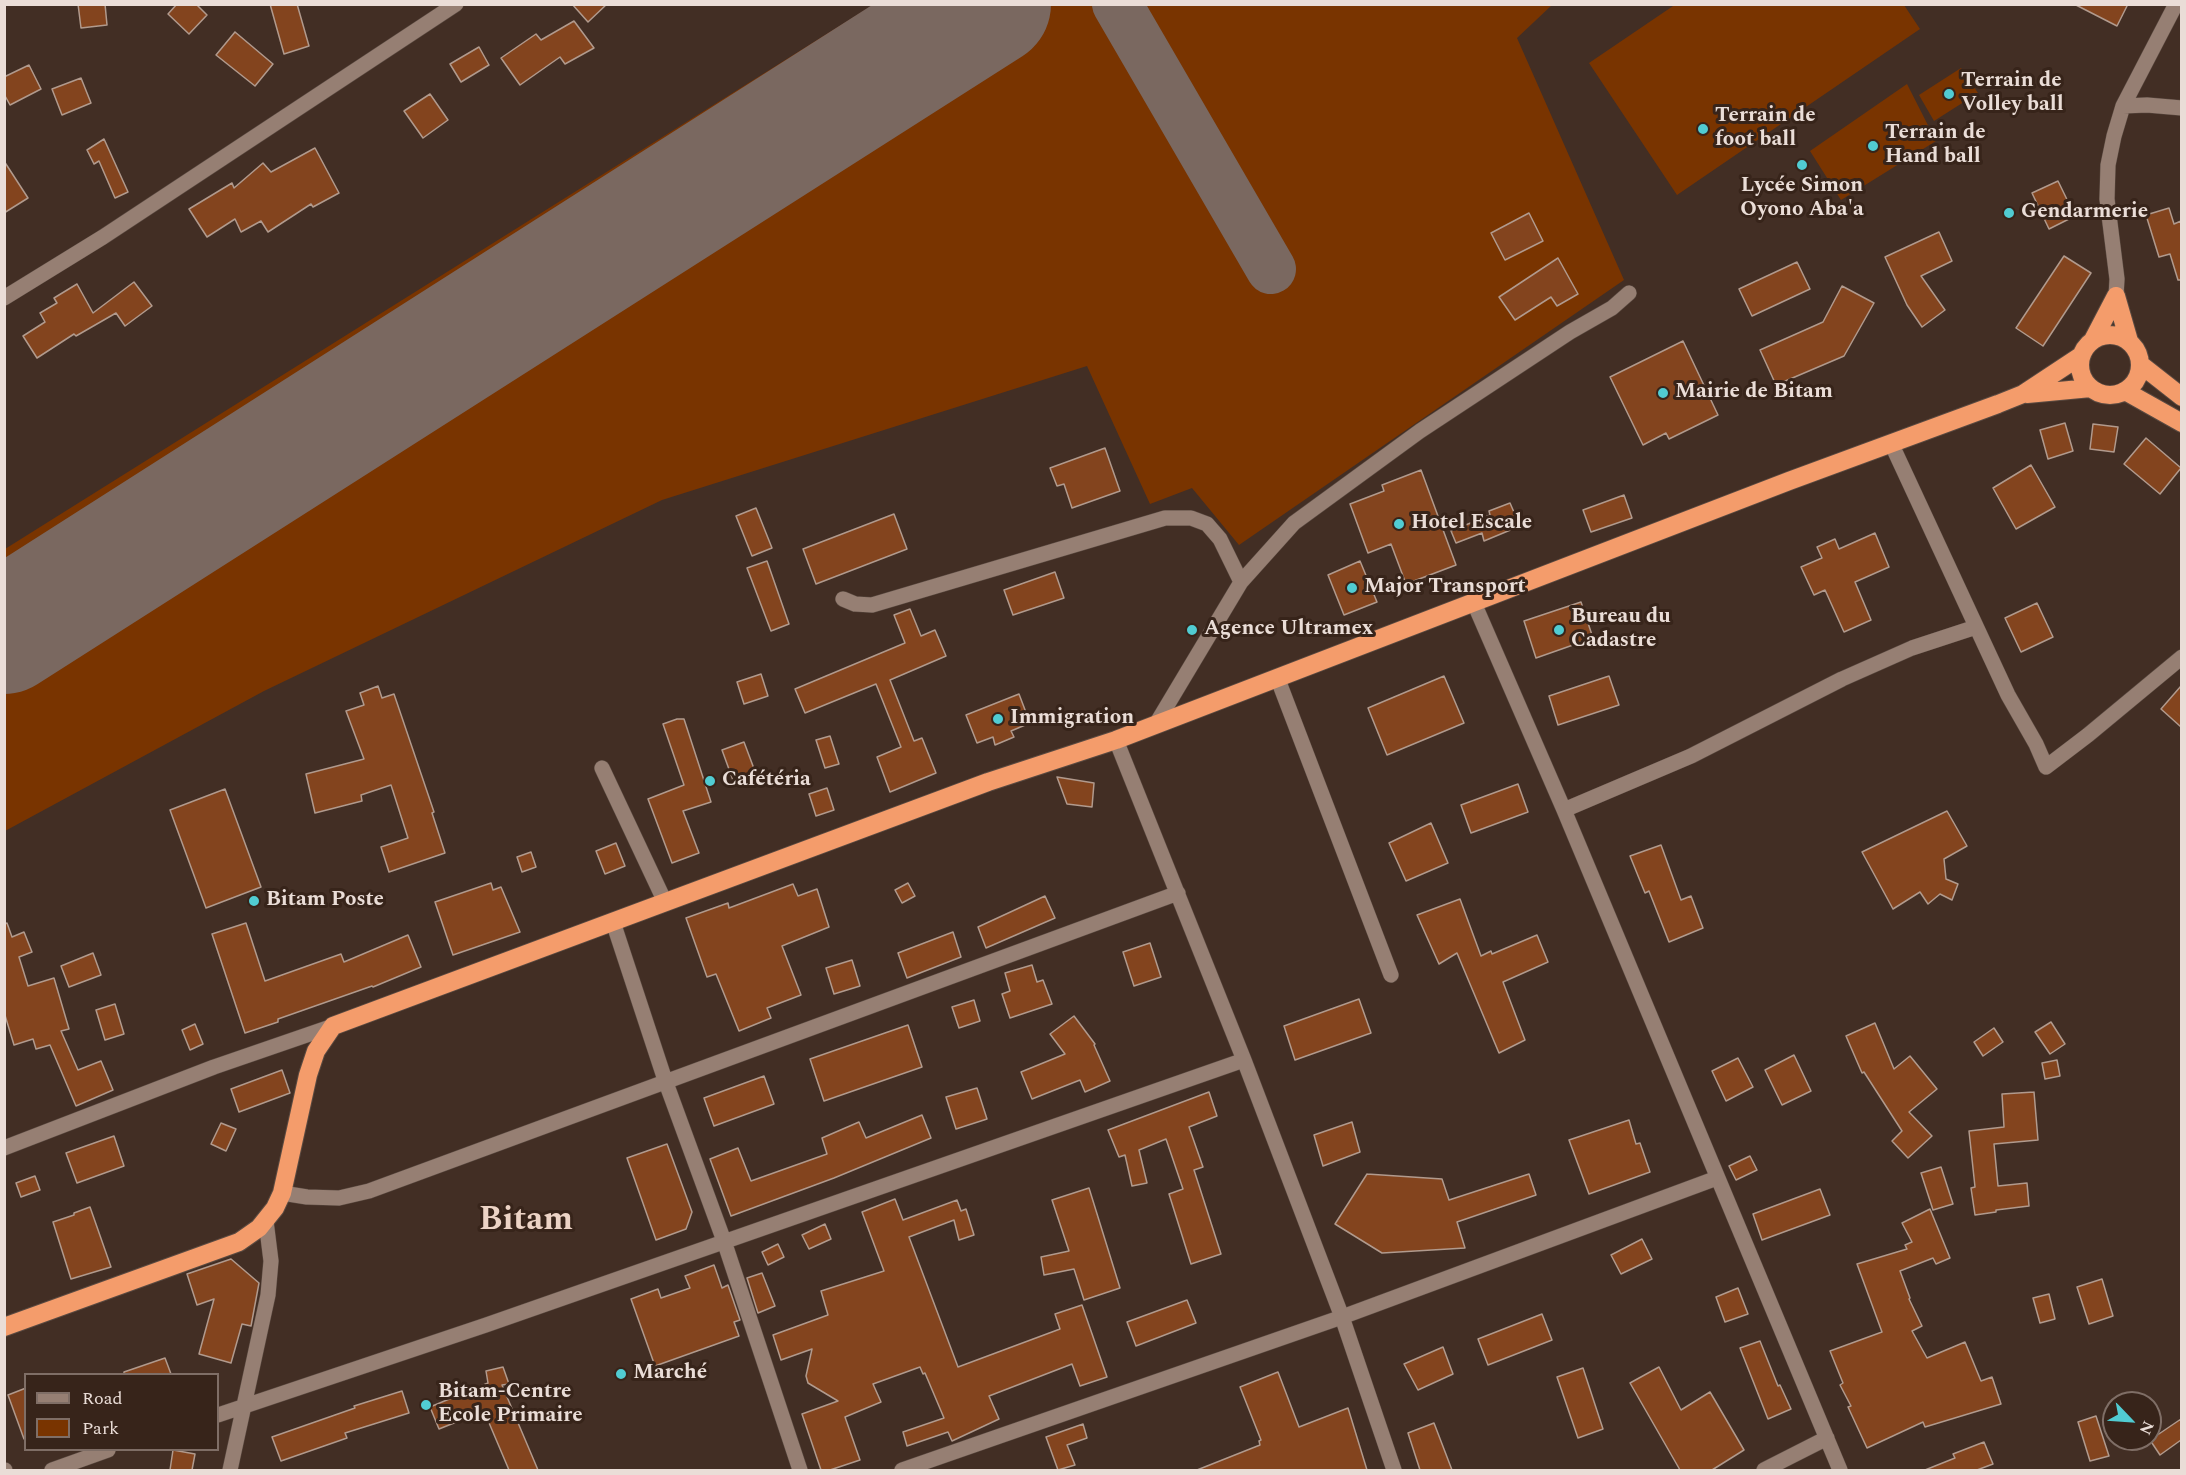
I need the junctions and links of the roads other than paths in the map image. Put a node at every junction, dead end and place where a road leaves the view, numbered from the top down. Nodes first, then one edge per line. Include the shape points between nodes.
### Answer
1 (2176, 4) edge
2 (452, 5) edge
3 (2124, 106) junction
4 (2181, 108) edge
5 (1629, 293) dead end
6 (2116, 296) junction
7 (4, 298) edge
8 (2128, 341) junction
9 (2088, 347) junction
10 (2140, 364) junction
11 (2091, 388) junction
12 (2126, 391) junction
13 (2023, 394) junction
14 (2181, 397) edge
15 (2181, 423) edge
16 (1891, 443) junction
17 (1241, 582) junction
18 (843, 598) dead end
19 (1474, 603) junction
20 (1976, 627) junction
21 (2181, 657) edge
22 (1277, 677) junction
23 (1156, 724) junction
24 (1116, 740) junction
25 (602, 768) dead end
26 (1564, 810) junction
27 (1178, 893) junction
28 (665, 902) junction
29 (613, 922) junction
30 (1391, 975) dead end
31 (333, 1026) junction
32 (1244, 1060) junction
33 (665, 1080) junction
34 (4, 1148) edge
35 (1717, 1178) junction
36 (282, 1193) junction
37 (266, 1221) junction
38 (724, 1241) junction
39 (1342, 1317) junction
40 (4, 1327) edge
41 (245, 1406) junction
42 (219, 1415) edge
43 (1827, 1438) junction
44 (103, 1451) edge
45 (52, 1470) edge
46 (230, 1470) edge
47 (800, 1470) edge
48 (902, 1470) edge
49 (1394, 1470) edge
50 (1764, 1470) edge
51 (1840, 1470) edge

1 - 3 street
2 - 7 street via 103,237
3 - 4 street
3 - 6 street via 2108,165 2107,199
5 - 17 street via 1612,308 1420,431 1294,523
6 - 8 highway
6 - 9 highway
8 - 9 highway via 2111,335
8 - 10 highway via 2139,355
9 - 11 highway via 2081,373
9 - 13 highway
10 - 12 highway via 2137,380
10 - 14 highway
11 - 12 highway via 2108,395
11 - 13 highway
12 - 15 highway
13 - 16 highway
16 - 19 highway
16 - 20 street
17 - 18 street via 1220,539 1207,524 1191,518 1166,518 872,605 855,604
17 - 23 street
19 - 22 highway
19 - 26 street
20 - 21 street via 2046,767
20 - 26 street via 1912,648 1842,679 1691,756
22 - 23 highway
22 - 30 street
23 - 24 highway
24 - 27 street
24 - 28 highway via 988,782
25 - 28 street
26 - 35 street
27 - 32 street
27 - 33 street
28 - 29 highway
29 - 31 highway
29 - 33 street
31 - 34 street
31 - 36 highway via 316,1051 308,1075
32 - 38 street
32 - 39 street
33 - 36 street via 369,1191 339,1198
33 - 38 street
35 - 39 street
35 - 43 street
36 - 37 highway
37 - 40 highway via 239,1242
37 - 41 street via 271,1261 268,1295
38 - 41 street
38 - 47 street
39 - 48 street
39 - 49 street
41 - 42 street
41 - 46 street
43 - 50 street
43 - 51 street
44 - 45 street

